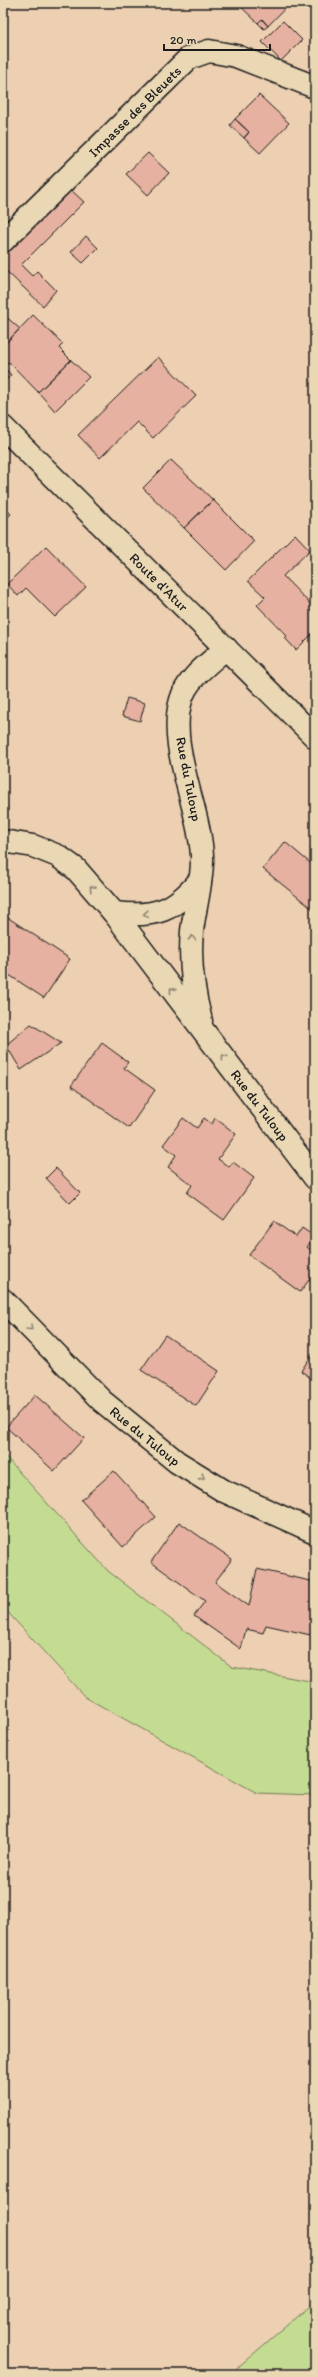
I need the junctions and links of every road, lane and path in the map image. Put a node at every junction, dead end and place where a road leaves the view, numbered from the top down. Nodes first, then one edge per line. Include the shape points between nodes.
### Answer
1 (315, 87) edge
2 (3, 241) edge
3 (3, 427) edge
4 (226, 648) junction
5 (315, 737) edge
6 (3, 841) edge
7 (200, 880) junction
8 (114, 912) junction
9 (204, 1032) junction
10 (315, 1178) edge
11 (3, 1300) edge
12 (315, 1532) edge

1 - 2 street, Impasse des Bleuets via 236,56 209,51 189,58
3 - 4 street, Route d'Atur
4 - 5 street, Route d'Atur
4 - 7 street, Rue du Tuloup via 192,680 181,700 178,719 183,767 199,829 202,856
8 -> 6 street, Rue du Tuloup via 76,869 58,856 33,846
7 -> 8 street via 172,907 154,914
9 -> 7 street, Rue du Tuloup via 195,998 191,966 192,932
9 -> 8 street, Rue du Tuloup
10 -> 9 street, Rue du Tuloup
11 -> 12 street, Rue du Tuloup via 102,1401 177,1462 224,1491

